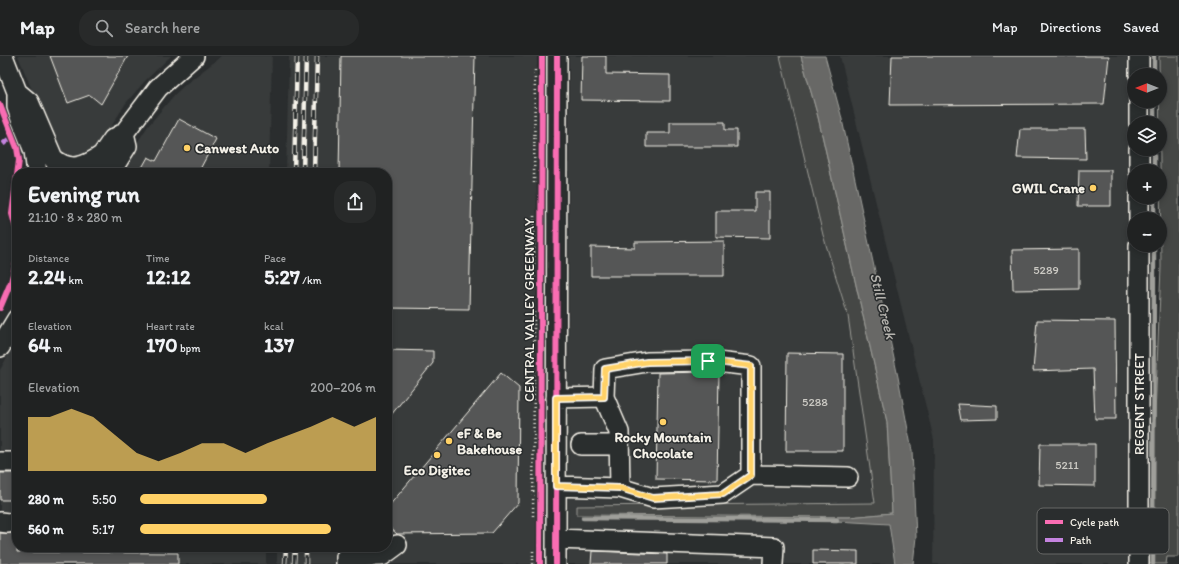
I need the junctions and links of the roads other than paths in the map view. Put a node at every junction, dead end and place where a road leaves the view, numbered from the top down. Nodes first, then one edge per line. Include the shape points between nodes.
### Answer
1 (3, 56) edge
2 (194, 56) edge
3 (557, 56) edge
4 (1139, 56) edge
5 (1139, 68) edge
6 (17, 92) junction
7 (124, 132) junction
8 (102, 155) junction
9 (58, 165) edge
10 (36, 168) edge
11 (98, 168) edge
12 (113, 168) edge
13 (1139, 252) edge
14 (9, 324) edge
15 (0, 347) edge
16 (604, 397) junction
17 (556, 398) junction
18 (581, 445) dead end
19 (619, 445) junction
20 (0, 462) edge
21 (12, 462) edge
22 (751, 475) junction
23 (848, 477) dead end
24 (556, 486) junction
25 (620, 488) junction
26 (1139, 508) edge
27 (548, 543) junction
28 (397, 545) dead end
29 (392, 549) edge
30 (387, 552) edge
31 (346, 564) edge
32 (556, 564) edge
33 (773, 564) edge

1 - 6 street
2 - 7 street via 158,88
3 - 17 street
4 - 5 street
6 - 9 street via 29,102
6 - 10 street via 17,107 34,151
7 - 8 street via 113,139
7 - 12 street via 127,146
8 - 9 street via 88,165
8 - 11 street
13 - 26 street, REGENT STREET
14 - 15 street
16 - 17 street
16 - 19 street via 619,432
16 - 22 street via 605,369 655,362 708,361 751,366
17 - 24 street
18 - 19 street
19 - 25 street
20 - 21 street
22 - 23 street
22 - 25 street via 723,494 653,498
24 - 25 street
24 - 27 street
27 - 32 street
27 - 33 street via 774,547
28 - 29 street
30 - 31 street via 382,556 346,557

